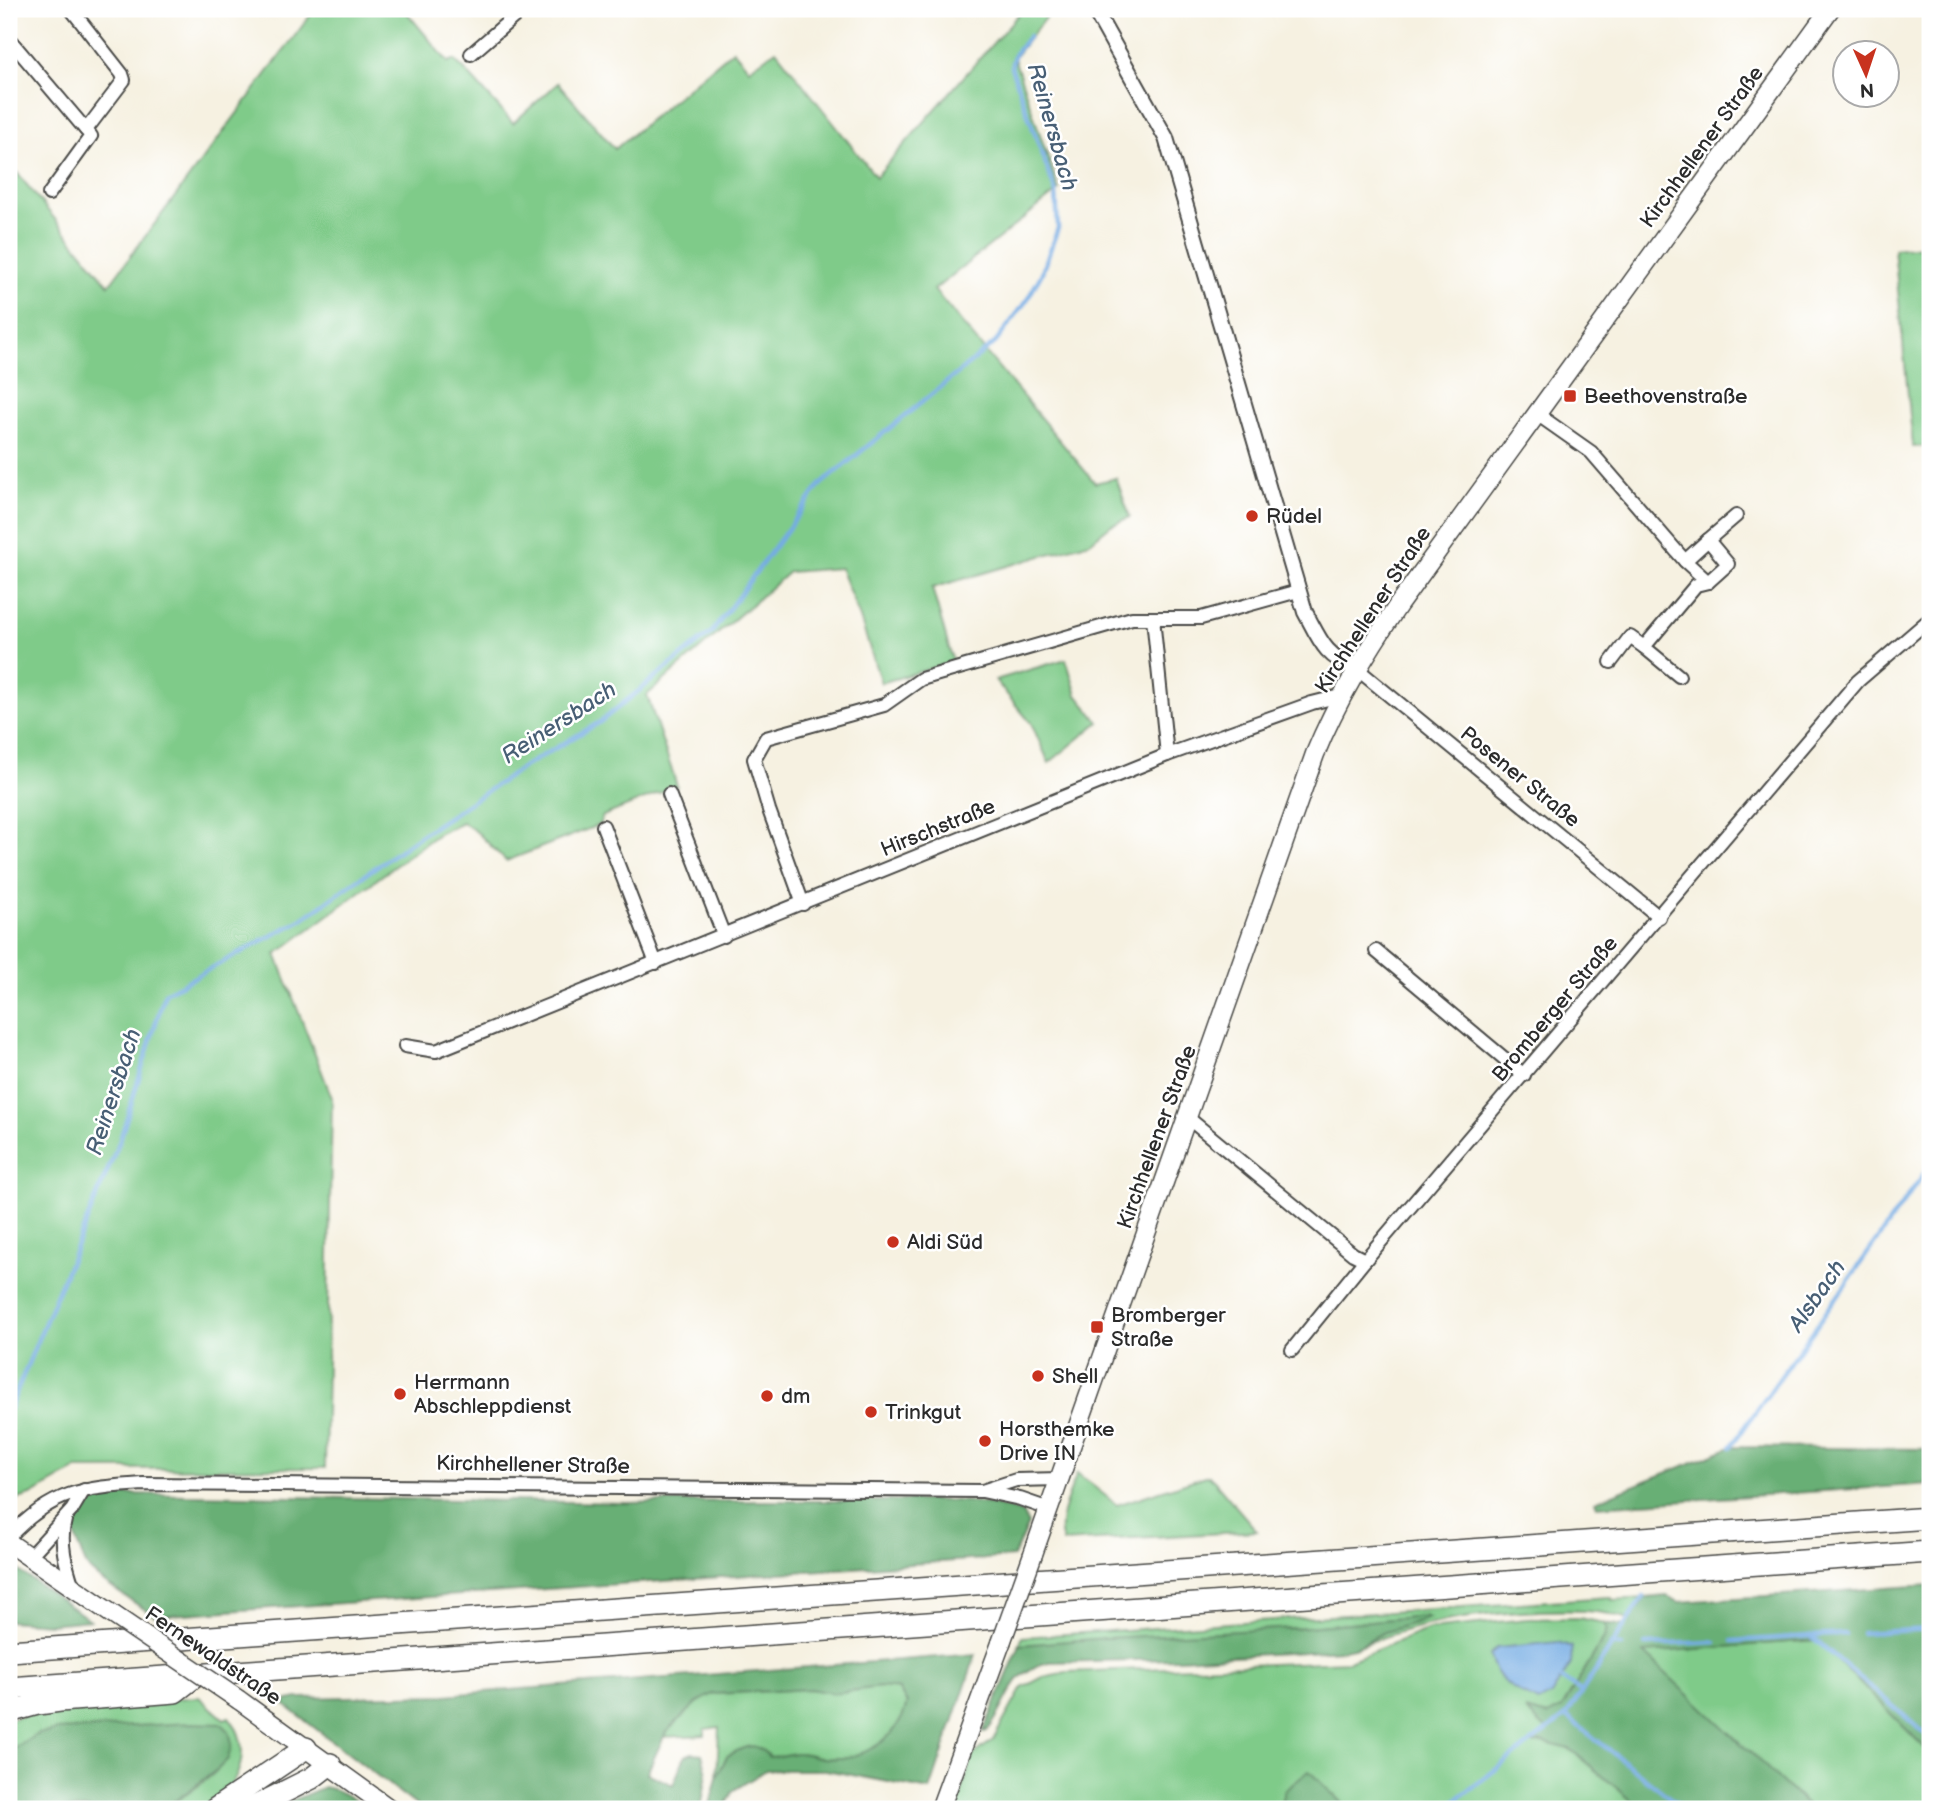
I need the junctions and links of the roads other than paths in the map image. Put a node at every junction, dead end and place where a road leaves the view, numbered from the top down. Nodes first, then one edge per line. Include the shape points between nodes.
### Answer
1 (71, 9) edge
2 (523, 9) edge
3 (1094, 9) edge
4 (1830, 9) edge
5 (9, 39) edge
6 (471, 54) dead end
7 (86, 130) junction
8 (49, 194) dead end
9 (1537, 414) junction
10 (1736, 516) dead end
11 (1708, 540) junction
12 (1685, 561) junction
13 (1708, 582) junction
14 (1298, 591) junction
15 (1153, 618) junction
16 (1930, 619) edge
17 (1644, 647) junction
18 (1611, 662) dead end
19 (1356, 668) junction
20 (1679, 676) dead end
21 (1340, 696) junction
22 (1167, 755) junction
23 (669, 794) dead end
24 (603, 826) dead end
25 (803, 904) junction
26 (1659, 916) junction
27 (724, 936) junction
28 (1377, 951) dead end
29 (656, 963) junction
30 (405, 1046) dead end
31 (1524, 1076) junction
32 (1188, 1118) junction
33 (1364, 1260) junction
34 (1292, 1350) dead end
35 (1060, 1479) junction
36 (84, 1490) junction
37 (982, 1491) junction
38 (1049, 1509) junction
39 (66, 1517) junction
40 (1930, 1518) edge
41 (9, 1537) edge
42 (9, 1543) edge
43 (1930, 1552) edge
44 (29, 1557) junction
45 (74, 1588) junction
46 (9, 1651) edge
47 (197, 1675) junction
48 (9, 1688) edge
49 (9, 1712) edge
50 (306, 1748) junction
51 (330, 1764) junction
52 (215, 1809) edge
53 (250, 1809) edge
54 (390, 1809) edge
55 (940, 1809) edge

1 - 7 street via 124,77
2 - 6 street
3 - 14 street via 1166,138
4 - 9 main road, Kirchhellener Straße
5 - 7 street
7 - 8 street via 91,136
9 - 12 street via 1591,452
9 - 19 main road, Kirchhellener Straße
10 - 11 street
11 - 12 street
11 - 13 street via 1728,564
12 - 13 street
13 - 17 street via 1696,585
14 - 15 street via 1201,618
14 - 19 street via 1328,651 1338,662
15 - 22 street
15 - 25 street via 1132,618 921,679 884,705 766,738 754,759
16 - 26 street, Bromberger Straße via 1858,681
17 - 18 street via 1630,636
17 - 20 street
19 - 21 main road, Kirchhellener Straße
19 - 26 street, Posener Straße
21 - 22 street, Hirschstraße
21 - 32 main road, Kirchhellener Straße via 1315,754
22 - 25 street, Hirschstraße
23 - 27 street
24 - 29 street
25 - 27 street, Hirschstraße
26 - 31 street, Bromberger Straße
27 - 29 street, Hirschstraße
28 - 31 street
29 - 30 street, Hirschstraße via 436,1051
31 - 33 street, Bromberger Straße
32 - 33 street
32 - 35 main road, Kirchhellener Straße
33 - 34 street, Bromberger Straße
35 - 37 street, Kirchhellener Straße via 1016,1480
35 - 38 main road, Kirchhellener Straße
36 - 37 street, Kirchhellener Straße via 143,1484
36 - 39 street
36 - 41 street, Kirchhellener Straße via 41,1507
37 - 38 street, Kirchhellener Straße
38 - 55 main road, Kirchhellener Straße, bridge
39 - 44 street
39 - 45 street via 62,1541
40 - 46 highway
42 - 44 main road, Fernewaldstraße
43 - 47 highway
44 - 45 main road, Fernewaldstraße
45 - 50 main road, Fernewaldstraße, bridge
47 - 48 highway
47 - 49 highway via 175,1692 60,1701
50 - 51 main road, Fernewaldstraße
50 - 52 highway
51 - 53 highway
51 - 54 main road, Fernewaldstraße

